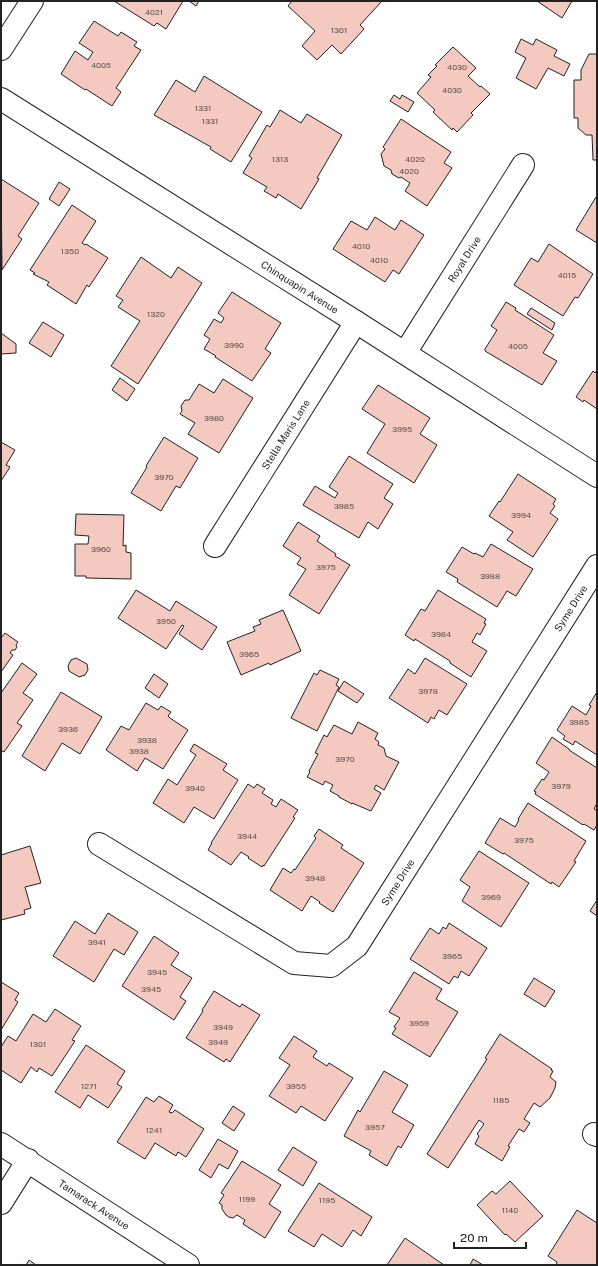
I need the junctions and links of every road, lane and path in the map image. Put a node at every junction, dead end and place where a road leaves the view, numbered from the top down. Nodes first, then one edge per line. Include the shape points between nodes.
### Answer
1 (32, 1) edge
2 (1, 49) edge
3 (1, 99) edge
4 (523, 165) dead end
5 (356, 322) junction
6 (405, 353) junction
7 (597, 476) edge
8 (215, 546) dead end
9 (597, 566) edge
10 (99, 844) dead end
11 (1, 1144) edge
12 (28, 1160) junction
13 (1, 1203) edge
14 (188, 1265) edge

1 - 2 street
3 - 5 street, Chinquapin Avenue
4 - 6 street, Royal Drive
5 - 6 street, Chinquapin Avenue
5 - 8 street, Stella Maris Lane
6 - 7 street, Chinquapin Avenue
9 - 10 street, Syme Drive via 357,946 331,966 294,963
11 - 12 street, Tamarack Avenue
12 - 13 street
12 - 14 street, Tamarack Avenue

